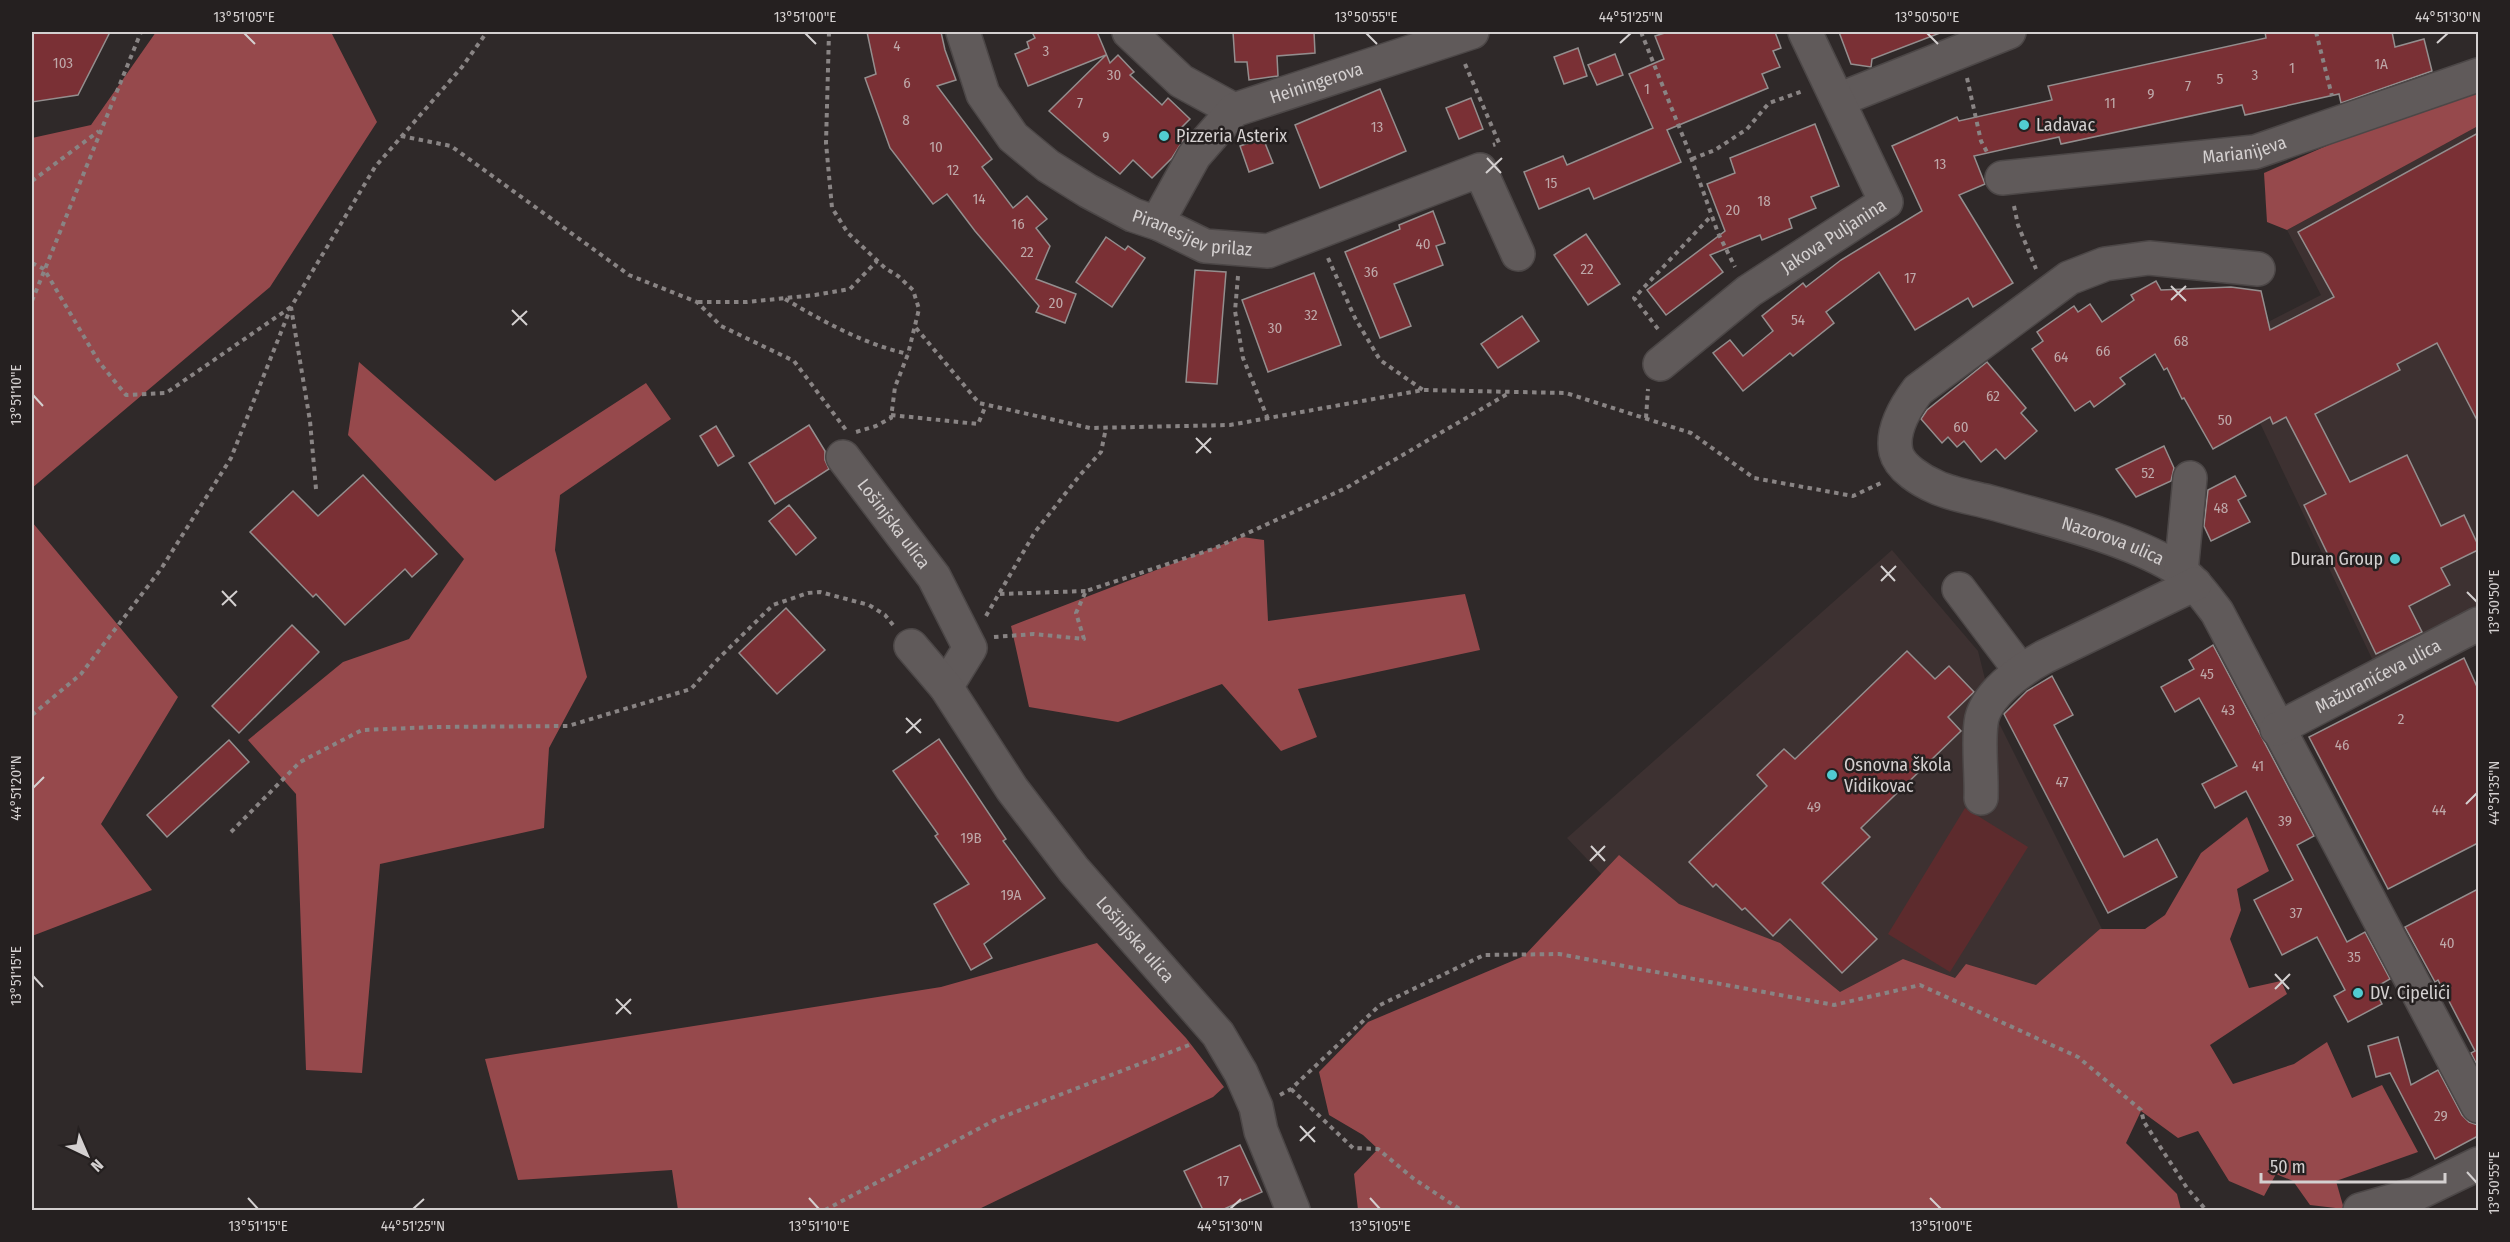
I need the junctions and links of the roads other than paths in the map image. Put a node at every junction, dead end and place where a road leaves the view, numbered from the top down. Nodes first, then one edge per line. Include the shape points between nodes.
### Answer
1 (963, 32) edge
2 (1129, 32) edge
3 (1805, 32) edge
4 (2009, 32) edge
5 (1462, 34) edge
6 (1396, 44) edge
7 (2478, 75) edge
8 (1833, 91) junction
9 (1234, 110) junction
10 (2008, 191) road end
11 (1160, 224) junction
12 (1518, 254) dead end
13 (2258, 269) dead end
14 (1667, 358) road end
15 (847, 447) road end
16 (2190, 478) dead end
17 (2188, 578) junction
18 (1959, 589) dead end
19 (2478, 624) edge
20 (911, 646) road end
21 (2020, 670) junction
22 (946, 687) junction
23 (2277, 729) junction
24 (1981, 798) dead end
25 (2478, 1106) edge
26 (2478, 1164) edge
27 (1293, 1210) edge
28 (2360, 1210) edge

1 - 11 street, Piranesijev prilaz via 983,94 1013,137 1048,166 1088,191 1133,215
2 - 9 street via 1181,81
3 - 8 street, Jakova Puljanina
4 - 8 street
5 - 6 street, Heiningerova
6 - 9 street, Heiningerova
7 - 10 street, Marianijeva via 2255,152
8 - 14 street, Jakova Puljanina via 1886,202 1749,291
9 - 11 street via 1194,156
11 - 12 street, Piranesijev prilaz via 1205,246 1268,251 1479,170
13 - 17 street, Nazorova ulica via 2149,258 2106,264 2069,278 1918,390 1903,410 1897,434 1896,453 1908,470 1937,488 2128,545 2174,566
15 - 22 street, Lošinjska ulica via 934,578 969,640 970,648
16 - 17 street
17 - 21 street
17 - 23 street, Nazorova ulica via 2217,612
18 - 21 street
19 - 23 street, Mažuranićeva ulica
20 - 22 street, Lošinjska ulica
21 - 24 street via 1992,699 1981,721
22 - 27 street, Lošinjska ulica via 1012,789 1074,870 1218,1034 1256,1107 1261,1131
23 - 25 street, Nazorova ulica
26 - 28 street via 2416,1194

